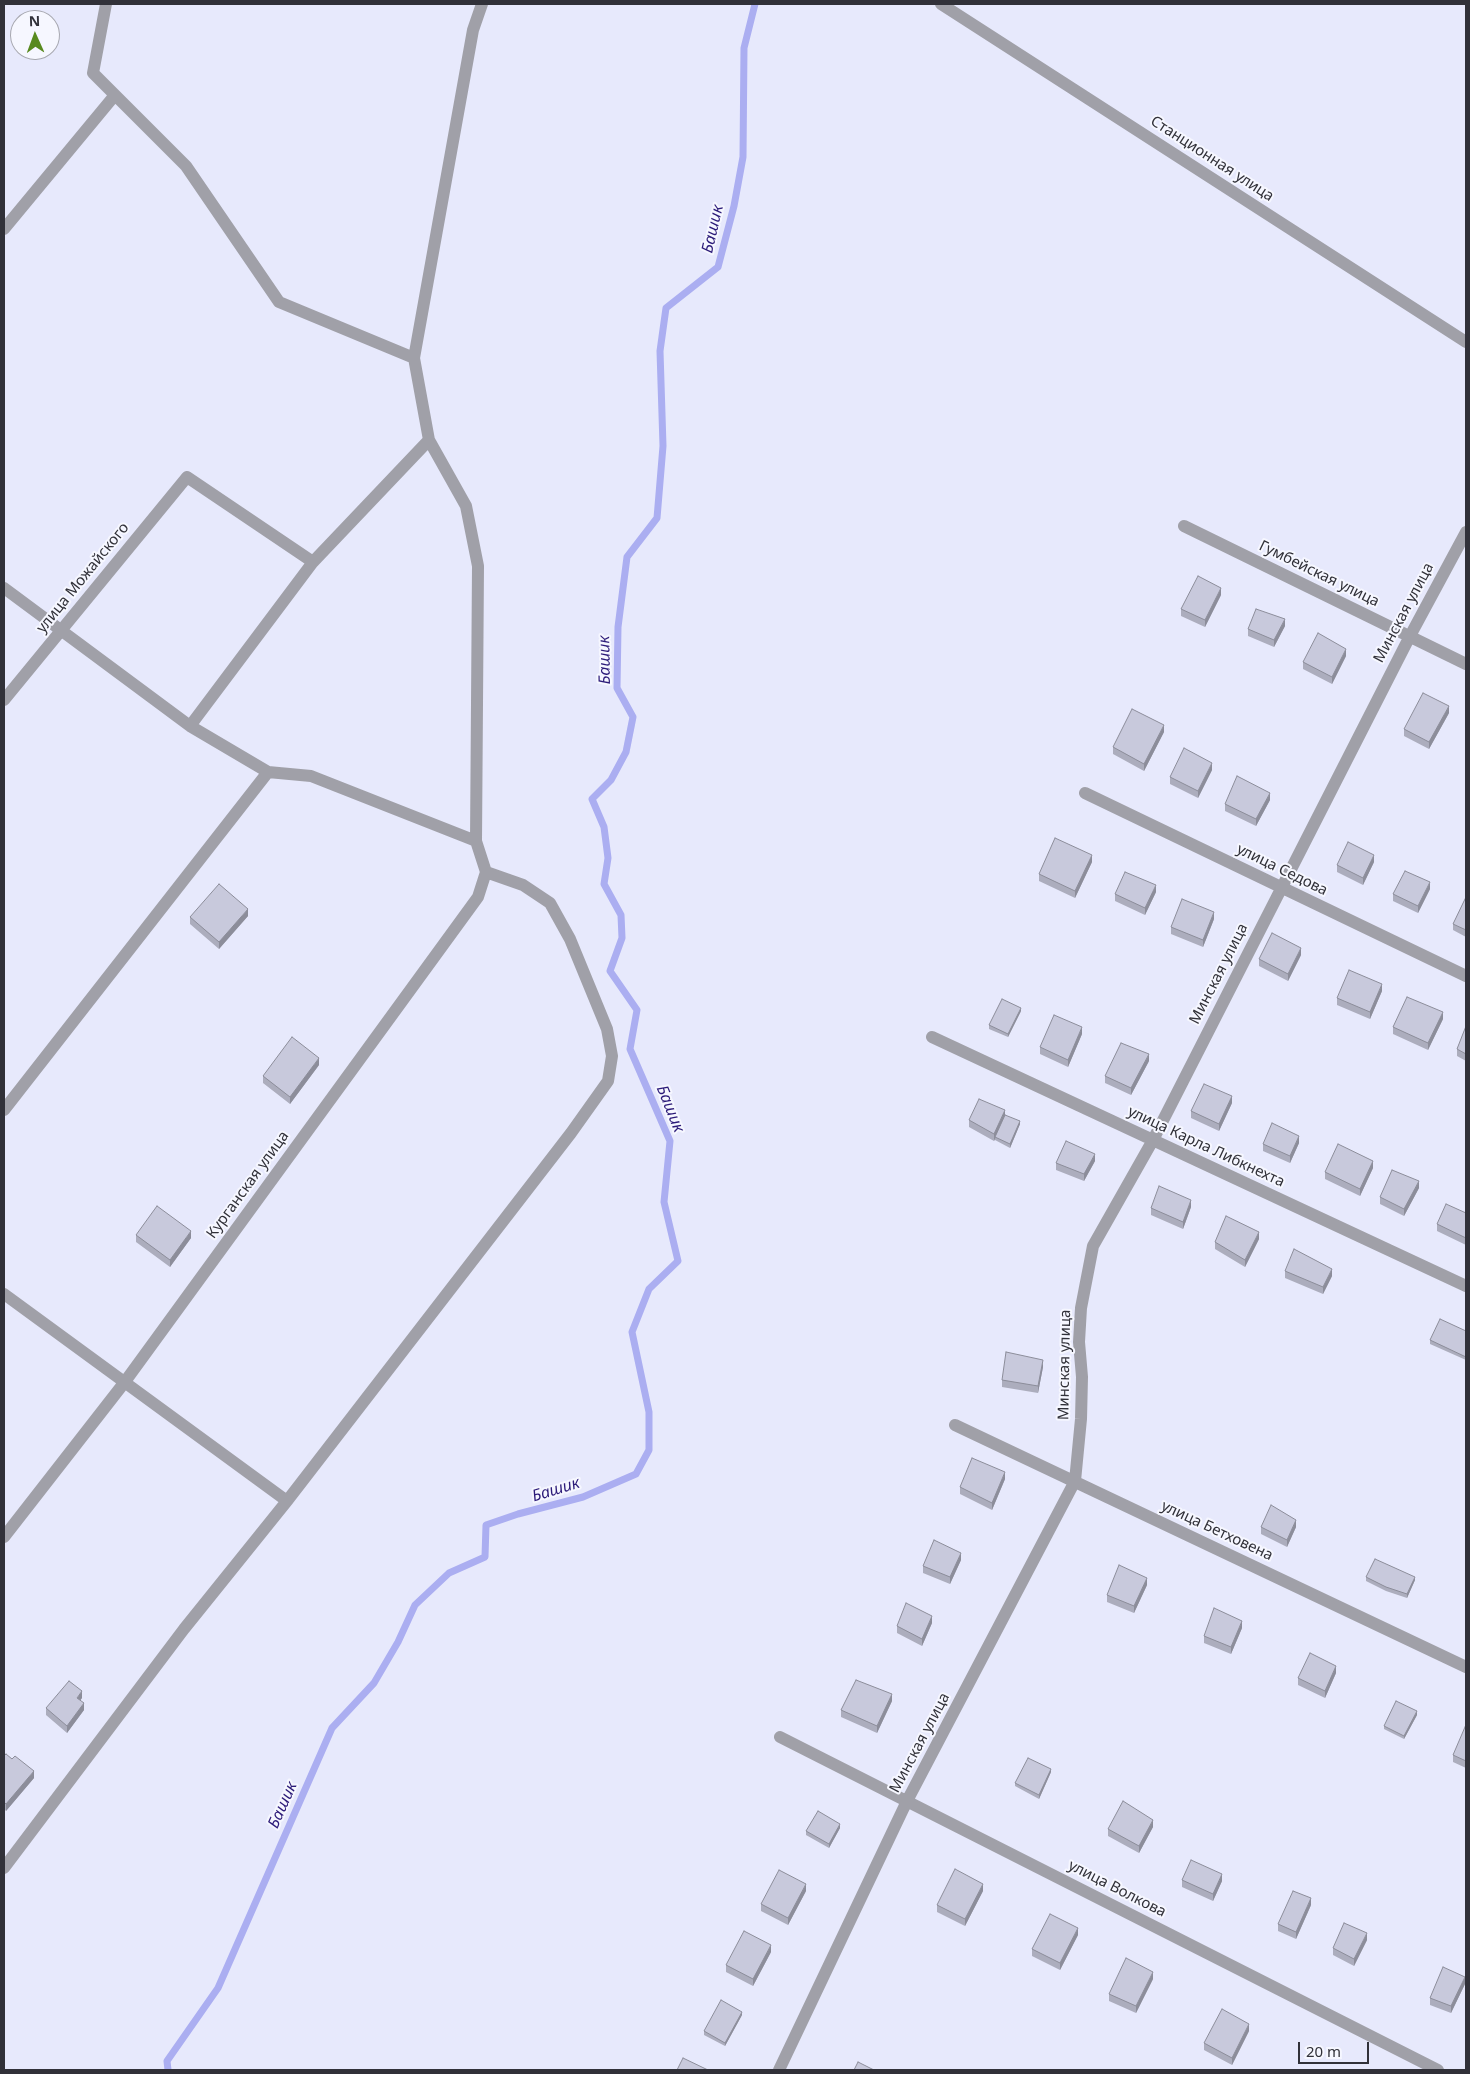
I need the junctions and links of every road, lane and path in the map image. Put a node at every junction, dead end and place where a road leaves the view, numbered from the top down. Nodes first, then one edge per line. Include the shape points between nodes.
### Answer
1 (106, 4) edge
2 (482, 4) edge
3 (941, 4) edge
4 (115, 95) junction
5 (4, 229) edge
6 (1466, 342) edge
7 (414, 358) junction
8 (428, 440) junction
9 (1184, 526) dead end
10 (1466, 532) edge
11 (313, 562) junction
12 (4, 588) edge
13 (60, 631) junction
14 (1410, 636) junction
15 (1466, 664) edge
16 (4, 700) edge
17 (190, 726) junction
18 (268, 772) junction
19 (1085, 793) dead end
20 (476, 840) junction
21 (486, 872) junction
22 (1281, 887) junction
23 (1466, 976) edge
24 (932, 1037) dead end
25 (4, 1110) edge
26 (1153, 1140) junction
27 (1466, 1286) edge
28 (4, 1294) edge
29 (124, 1383) junction
30 (955, 1424) dead end
31 (1075, 1481) junction
32 (287, 1500) junction
33 (4, 1537) edge
34 (1466, 1667) edge
35 (780, 1737) dead end
36 (907, 1801) junction
37 (4, 1868) edge
38 (779, 2070) edge
39 (1438, 2070) edge

1 - 4 street via 93,73
2 - 7 street via 474,30
3 - 6 street, Станционная улица
4 - 5 street
4 - 7 street via 186,166 279,302
7 - 8 street
8 - 11 street
8 - 20 street via 466,506 478,566
9 - 14 street, Гумбейская улица
10 - 14 street, Минская улица
11 - 13 street, улица Можайского via 187,477
11 - 17 street
12 - 13 street
13 - 16 street, улица Можайского
13 - 17 street
14 - 15 street, Гумбейская улица
14 - 22 street, Минская улица
17 - 18 street
18 - 20 street via 311,776
18 - 25 street
19 - 22 street, улица Седова
20 - 21 street
21 - 29 street, Курганская улица via 478,898
21 - 32 street via 523,885 550,903 570,939 608,1030 612,1056 608,1080 571,1133
22 - 23 street, улица Седова
22 - 26 street, Минская улица
24 - 26 street, улица Карла Либкнехта
26 - 27 street, улица Карла Либкнехта
26 - 31 street, Минская улица via 1093,1246 1081,1308 1081,1418
28 - 29 street
29 - 32 street
29 - 33 street, Курганская улица
30 - 31 street, улица Бетховена
31 - 34 street, улица Бетховена
31 - 36 street, Минская улица
32 - 37 street via 184,1629
35 - 36 street, улица Волкова
36 - 38 street, Минская улица
36 - 39 street, улица Волкова

